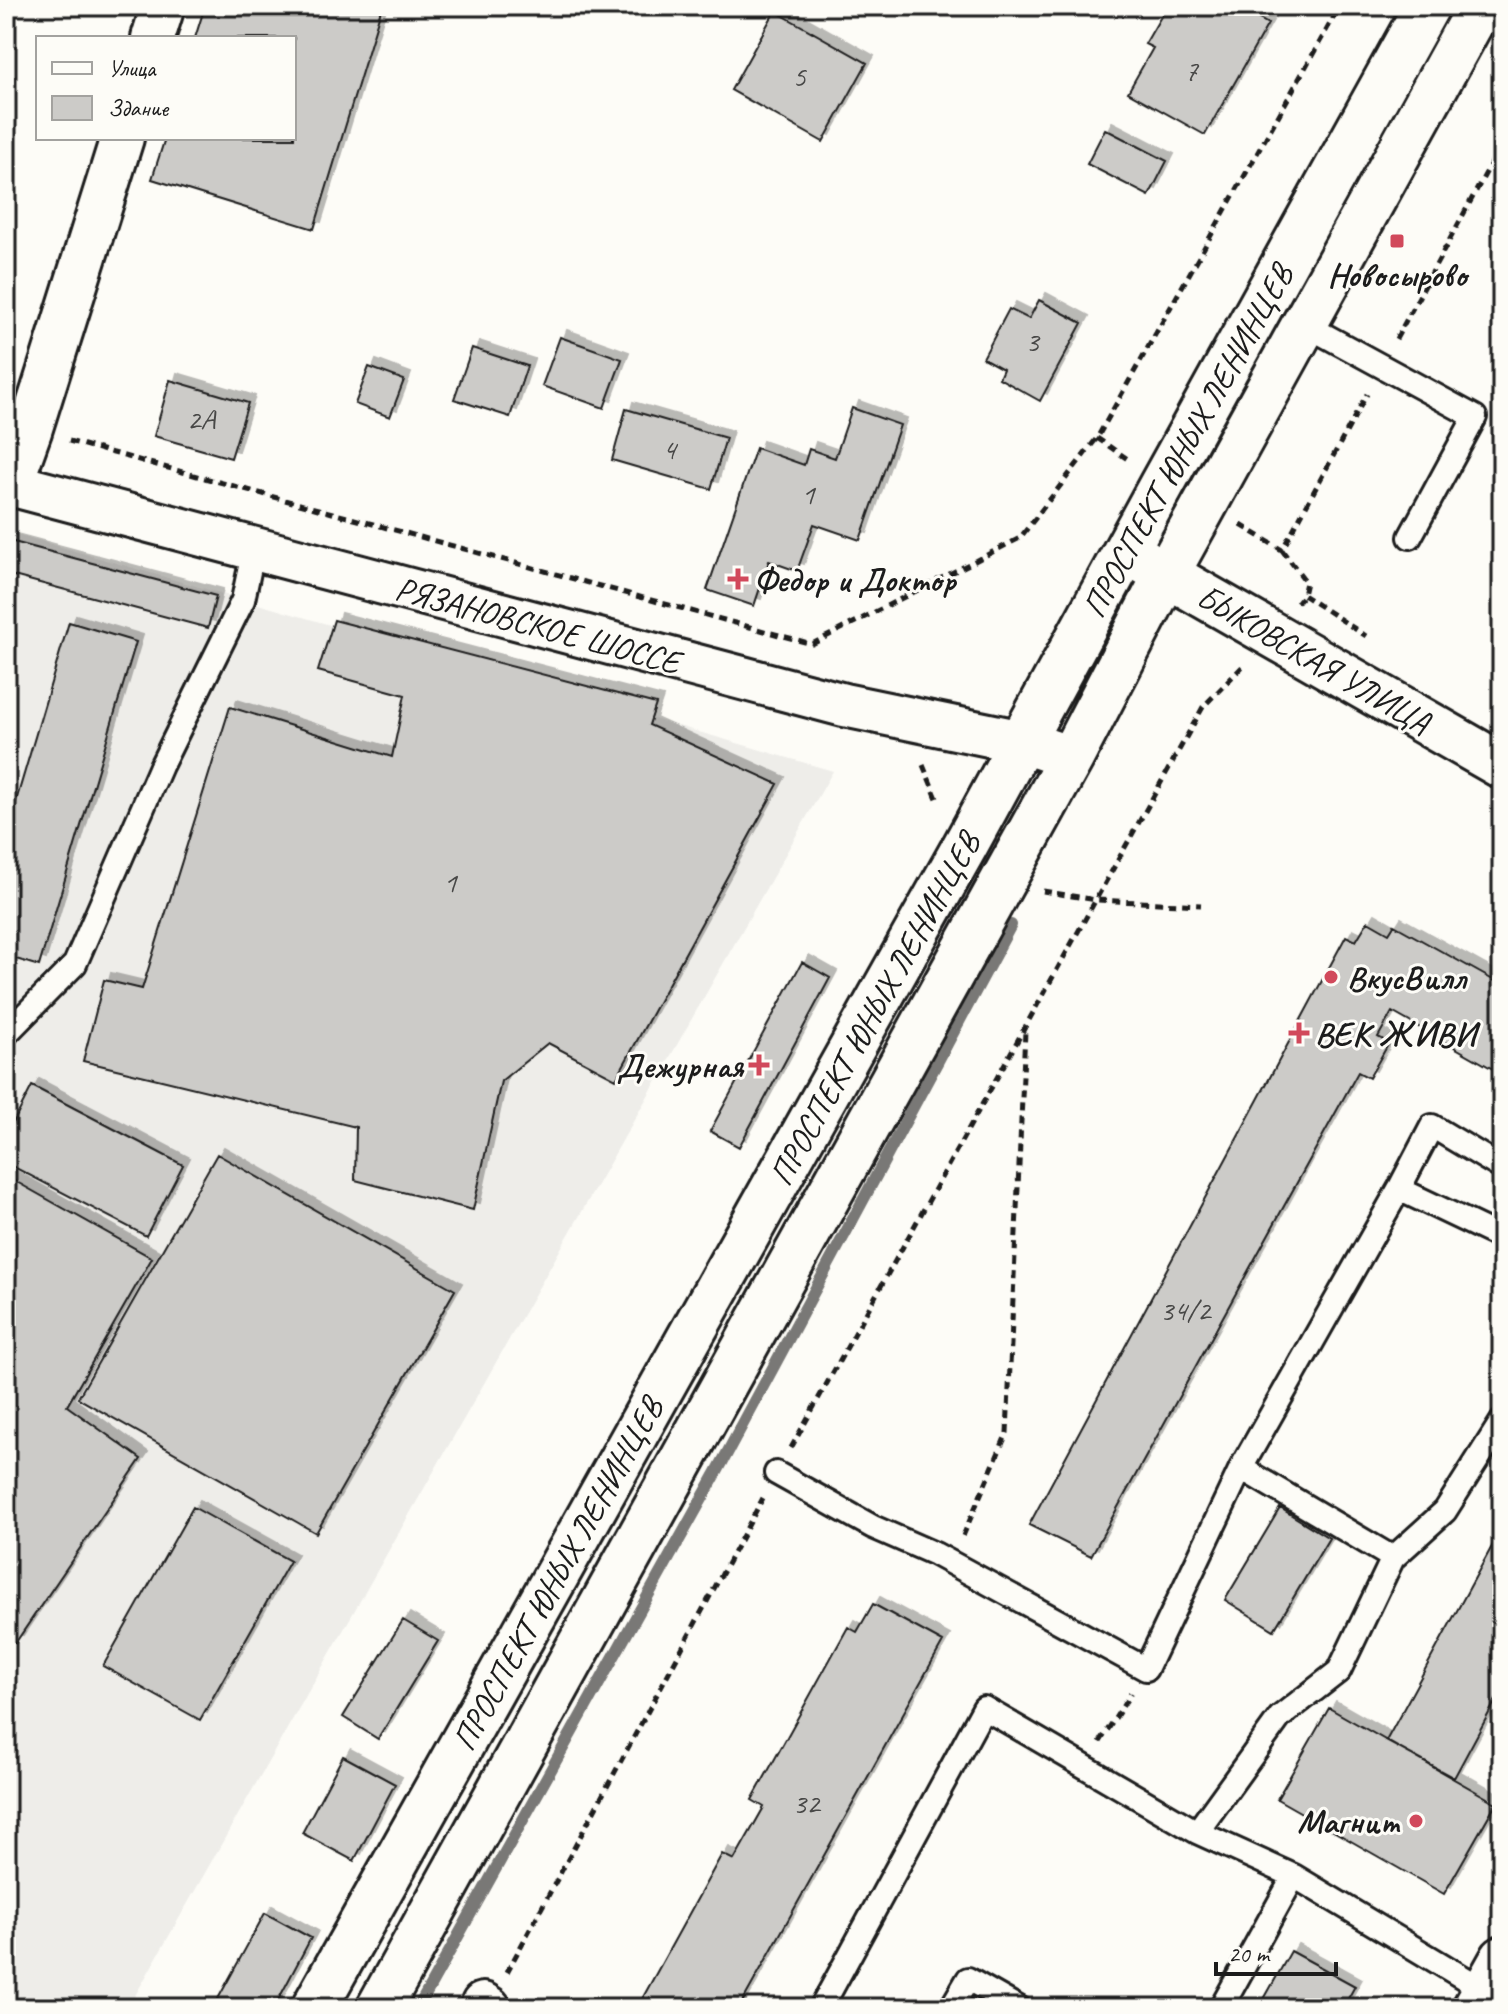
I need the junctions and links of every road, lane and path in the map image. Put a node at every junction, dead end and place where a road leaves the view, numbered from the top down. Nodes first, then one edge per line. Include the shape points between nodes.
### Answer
1 (163, 6) edge
2 (1340, 6) edge
3 (1427, 6) edge
4 (1480, 6) edge
5 (154, 36) edge
6 (121, 140) edge
7 (1502, 143) edge
8 (1304, 324) junction
9 (1382, 366) junction
10 (30, 431) junction
11 (1097, 438) junction
12 (8, 484) edge
13 (1162, 484) junction
14 (1205, 504) junction
15 (1410, 537) dead end
16 (254, 548) junction
17 (1282, 550) junction
18 (1126, 551) junction
19 (1166, 575) junction
20 (1274, 635) junction
21 (1023, 742) junction
22 (1071, 758) junction
23 (922, 764) dead end
24 (1502, 766) edge
25 (965, 846) junction
26 (1008, 871) junction
27 (1096, 900) junction
28 (1201, 905) dead end
29 (1025, 1027) junction
30 (6, 1034) edge
31 (1502, 1168) edge
32 (1399, 1189) junction
33 (1502, 1238) edge
34 (1502, 1421) edge
35 (1241, 1468) junction
36 (776, 1473) junction
37 (961, 1541) dead end
38 (1393, 1558) junction
39 (1146, 1669) junction
40 (1085, 1766) junction
41 (1197, 1832) junction
42 (1294, 1876) junction
43 (1490, 1989) edge
44 (487, 2007) edge
45 (314, 2008) edge
46 (379, 2008) edge
47 (821, 2008) edge
48 (951, 2008) edge
49 (1019, 2008) edge
50 (1221, 2008) edge

1 - 5 street
2 - 11 path
3 - 13 main road, ПРОСПЕКТ ЮНЫХ ЛЕНИНЦЕВ
4 - 8 main road, ПРОСПЕКТ ЮНЫХ ЛЕНИНЦЕВ
6 - 10 street
7 - 9 path
8 - 9 lane
8 - 14 main road, ПРОСПЕКТ ЮНЫХ ЛЕНИНЦЕВ
9 - 15 lane via 1475,417
9 - 17 path
10 - 11 path via 812,644 1020,538
10 - 12 street
11 - 13 path
12 - 16 street, РЯЗАНОВСКОЕ ШОССЕ
13 - 18 main road, ПРОСПЕКТ ЮНЫХ ЛЕНИНЦЕВ
14 - 17 path
14 - 19 main road, ПРОСПЕКТ ЮНЫХ ЛЕНИНЦЕВ
16 - 21 street, РЯЗАНОВСКОЕ ШОССЕ via 844,705
16 - 30 lane via 243,600 168,752 75,964
17 - 20 path via 1306,582 1303,595
18 - 19 main road, БЫКОВСКАЯ УЛИЦА
18 - 21 main road, ПРОСПЕКТ ЮНЫХ ЛЕНИНЦЕВ
19 - 20 main road, БЫКОВСКАЯ УЛИЦА
19 - 22 main road, ПРОСПЕКТ ЮНЫХ ЛЕНИНЦЕВ
20 - 24 main road, БЫКОВСКАЯ УЛИЦА
20 - 27 path via 1203,707
21 - 22 street, РЯЗАНОВСКОЕ ШОССЕ
21 - 25 main road, ПРОСПЕКТ ЮНЫХ ЛЕНИНЦЕВ
22 - 26 main road, ПРОСПЕКТ ЮНЫХ ЛЕНИНЦЕВ
23 - 25 path via 939,798 940,835
25 - 45 main road, ПРОСПЕКТ ЮНЫХ ЛЕНИНЦЕВ
26 - 27 path via 1042,890
26 - 46 main road, ПРОСПЕКТ ЮНЫХ ЛЕНИНЦЕВ
27 - 28 path
27 - 29 path
29 - 36 path
29 - 37 path via 1007,1433
31 - 32 lane via 1432,1126
32 - 33 lane
32 - 35 lane
34 - 38 lane via 1445,1511
35 - 38 lane
35 - 39 lane
36 - 39 lane
36 - 44 path
38 - 41 lane via 1339,1671 1280,1717
39 - 40 path
40 - 41 lane
40 - 47 lane via 984,1708
41 - 42 lane
42 - 43 lane
42 - 50 lane
48 - 49 lane via 968,1979

